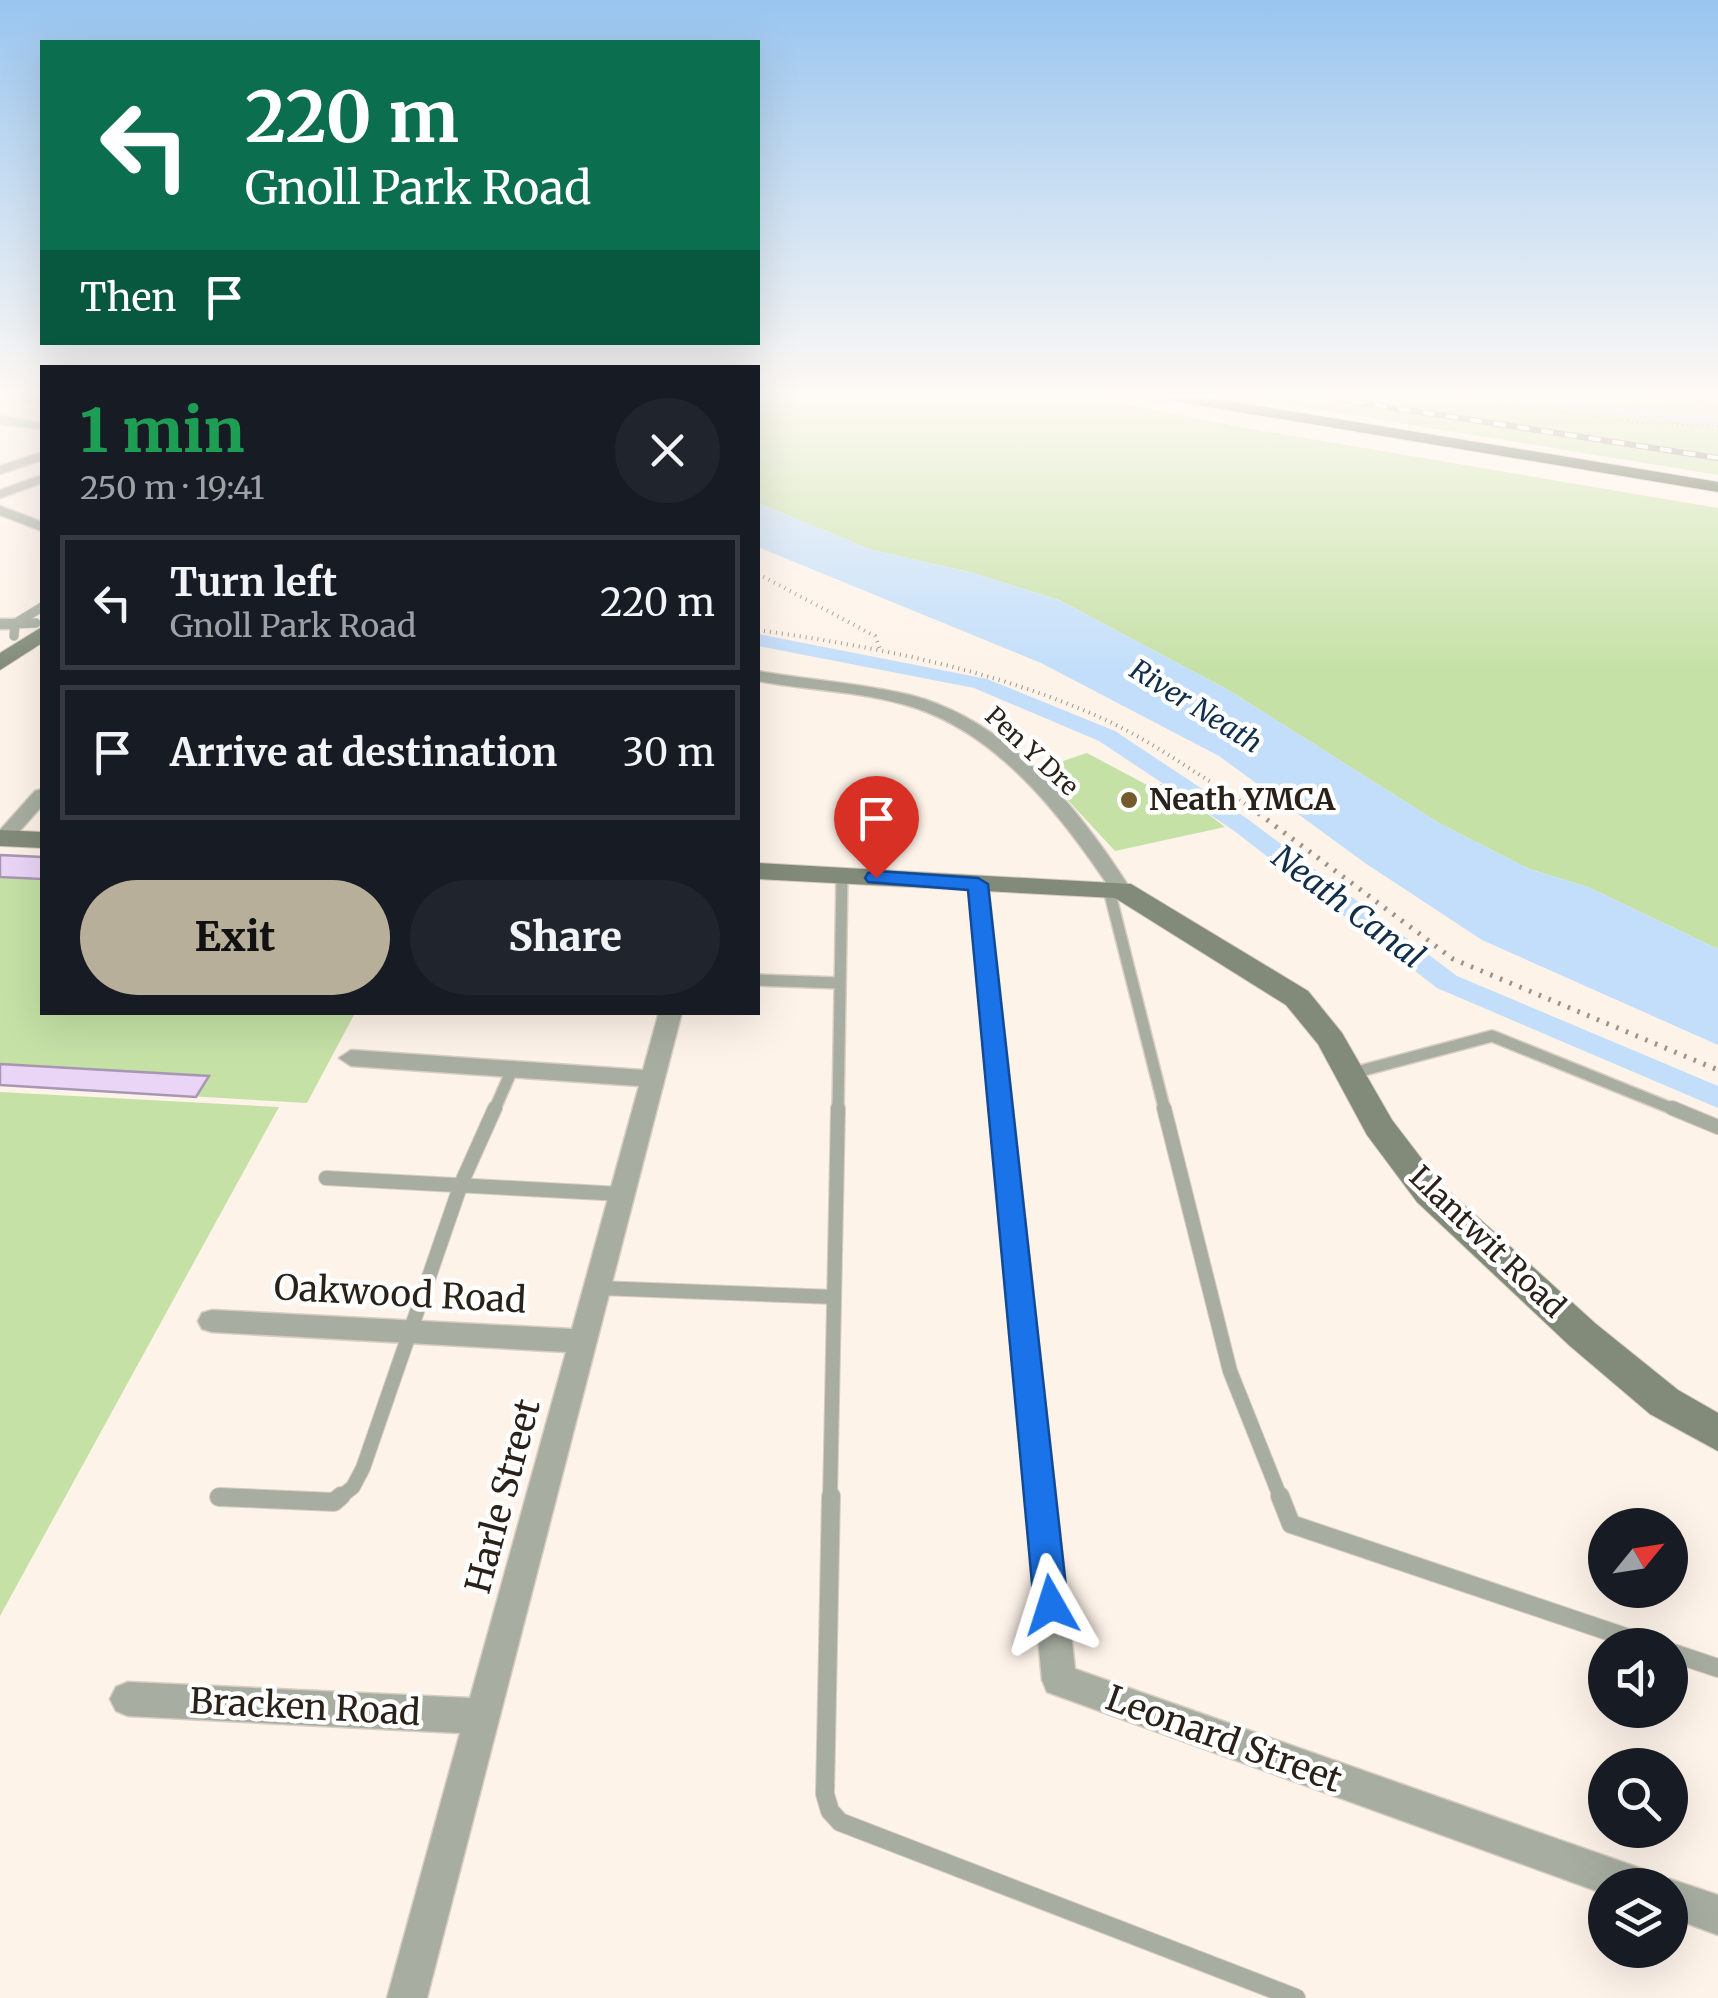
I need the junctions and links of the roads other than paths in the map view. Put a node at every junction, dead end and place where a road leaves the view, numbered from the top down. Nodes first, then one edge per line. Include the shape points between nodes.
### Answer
1 (0, 510) edge
2 (40, 526) edge
3 (24, 626) edge
4 (0, 662) edge
5 (760, 676) edge
6 (40, 797) edge
7 (2, 838) edge
8 (40, 840) edge
9 (760, 870) edge
10 (842, 875) junction
11 (978, 884) junction
12 (1115, 890) junction
13 (760, 980) edge
14 (839, 983) junction
15 (670, 1015) edge
16 (351, 1058) dead end
17 (511, 1072) junction
18 (1350, 1074) junction
19 (653, 1079) junction
20 (1718, 1127) edge
21 (326, 1178) dead end
22 (461, 1184) junction
23 (626, 1194) junction
24 (599, 1288) junction
25 (834, 1298) junction
26 (212, 1322) dead end
27 (409, 1332) junction
28 (584, 1341) junction
29 (1718, 1434) edge
30 (219, 1497) dead end
31 (1600, 1628) edge
32 (1688, 1658) edge
33 (1718, 1668) edge
34 (128, 1698) dead end
35 (484, 1716) junction
36 (1588, 1869) edge
37 (1688, 1904) edge
38 (1718, 1915) edge
39 (407, 1998) edge
40 (1296, 1998) edge

1 - 2 street
3 - 4 main road
5 - 12 street, Pen Y Dre via 907,700 957,718 1008,756 1098,850
6 - 7 street
7 - 8 main road
9 - 10 main road, Llantwit Road
10 - 11 main road, Llantwit Road
10 - 14 lane
11 - 12 main road, Llantwit Road
11 - 36 street, Leonard Street via 1059,1680
12 - 18 main road, Llantwit Road via 1297,998
12 - 31 lane via 1230,1370 1291,1524
13 - 14 lane
14 - 25 lane
15 - 19 street, Harle Street
16 - 17 street
17 - 19 street
17 - 22 lane
18 - 20 lane via 1492,1036
18 - 29 main road, Llantwit Road via 1379,1128 1429,1193 1664,1402
19 - 23 street, Harle Street
21 - 22 lane
22 - 23 lane
22 - 27 lane
23 - 24 street, Harle Street
24 - 25 lane
24 - 28 street, Harle Street
25 - 40 lane via 825,1794 830,1812 840,1822
26 - 27 street, Oakwood Road
27 - 28 street, Oakwood Road
27 - 30 lane via 353,1487 334,1502
28 - 35 street, Harle Street
32 - 33 lane
34 - 35 street, Bracken Road
35 - 39 street, Harle Street
37 - 38 street

